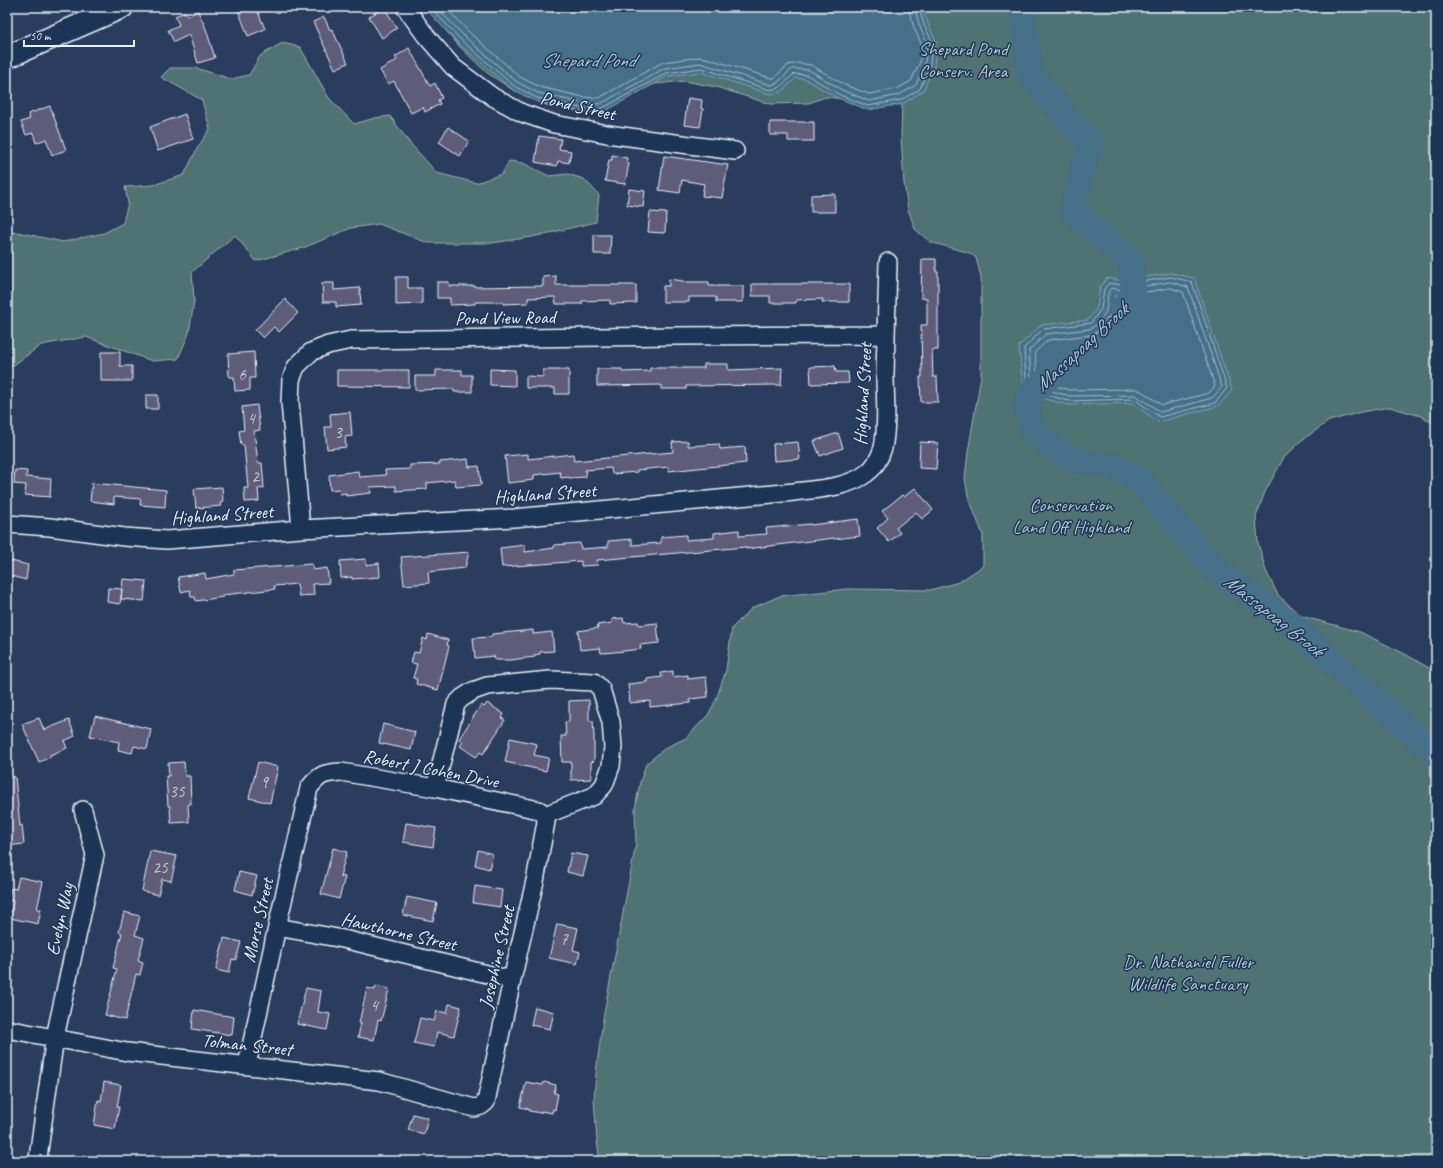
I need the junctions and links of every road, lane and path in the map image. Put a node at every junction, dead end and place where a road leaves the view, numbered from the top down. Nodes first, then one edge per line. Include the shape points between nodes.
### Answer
1 (122, 7) edge
2 (405, 7) edge
3 (7, 57) edge
4 (735, 151) dead end
5 (888, 262) dead end
6 (886, 335) junction
7 (7, 524) edge
8 (301, 529) junction
9 (311, 785) joint
10 (435, 788) junction
11 (83, 810) dead end
12 (545, 815) junction
13 (277, 927) junction
14 (512, 980) junction
15 (7, 1029) edge
16 (55, 1037) junction
17 (247, 1066) junction
18 (481, 1106) joint
19 (38, 1161) edge

1 - 3 main road
2 - 4 street, Pond Street via 453,67 493,97 522,113 554,124 607,134
5 - 6 street, Highland Street
6 - 8 street, Highland Street via 883,447 871,470 850,482 794,492 514,518
6 - 8 street, Pond View Road via 351,340 328,345 311,352 296,367 291,380 290,402
7 - 8 street, Highland Street via 167,540
9 - 10 street, Robert J Cohen Drive via 326,772 341,772
9 - 13 street, Morse Street
10 - 12 street, Robert J Cohen Drive via 539,810
10 - 12 street via 456,704 473,690 488,686 550,680 594,682 601,689 611,722 611,766 604,785 594,796
11 - 16 street, Evelyn Way via 95,855
12 - 14 street, Josephine Street via 536,880
13 - 14 street, Hawthorne Street via 343,939
13 - 17 street, Morse Street
14 - 18 street, Josephine Street via 486,1102
15 - 16 street, Tolman Street
16 - 17 street, Tolman Street via 127,1052
16 - 19 street, Evelyn Way
17 - 18 street, Tolman Street via 379,1081 474,1108

